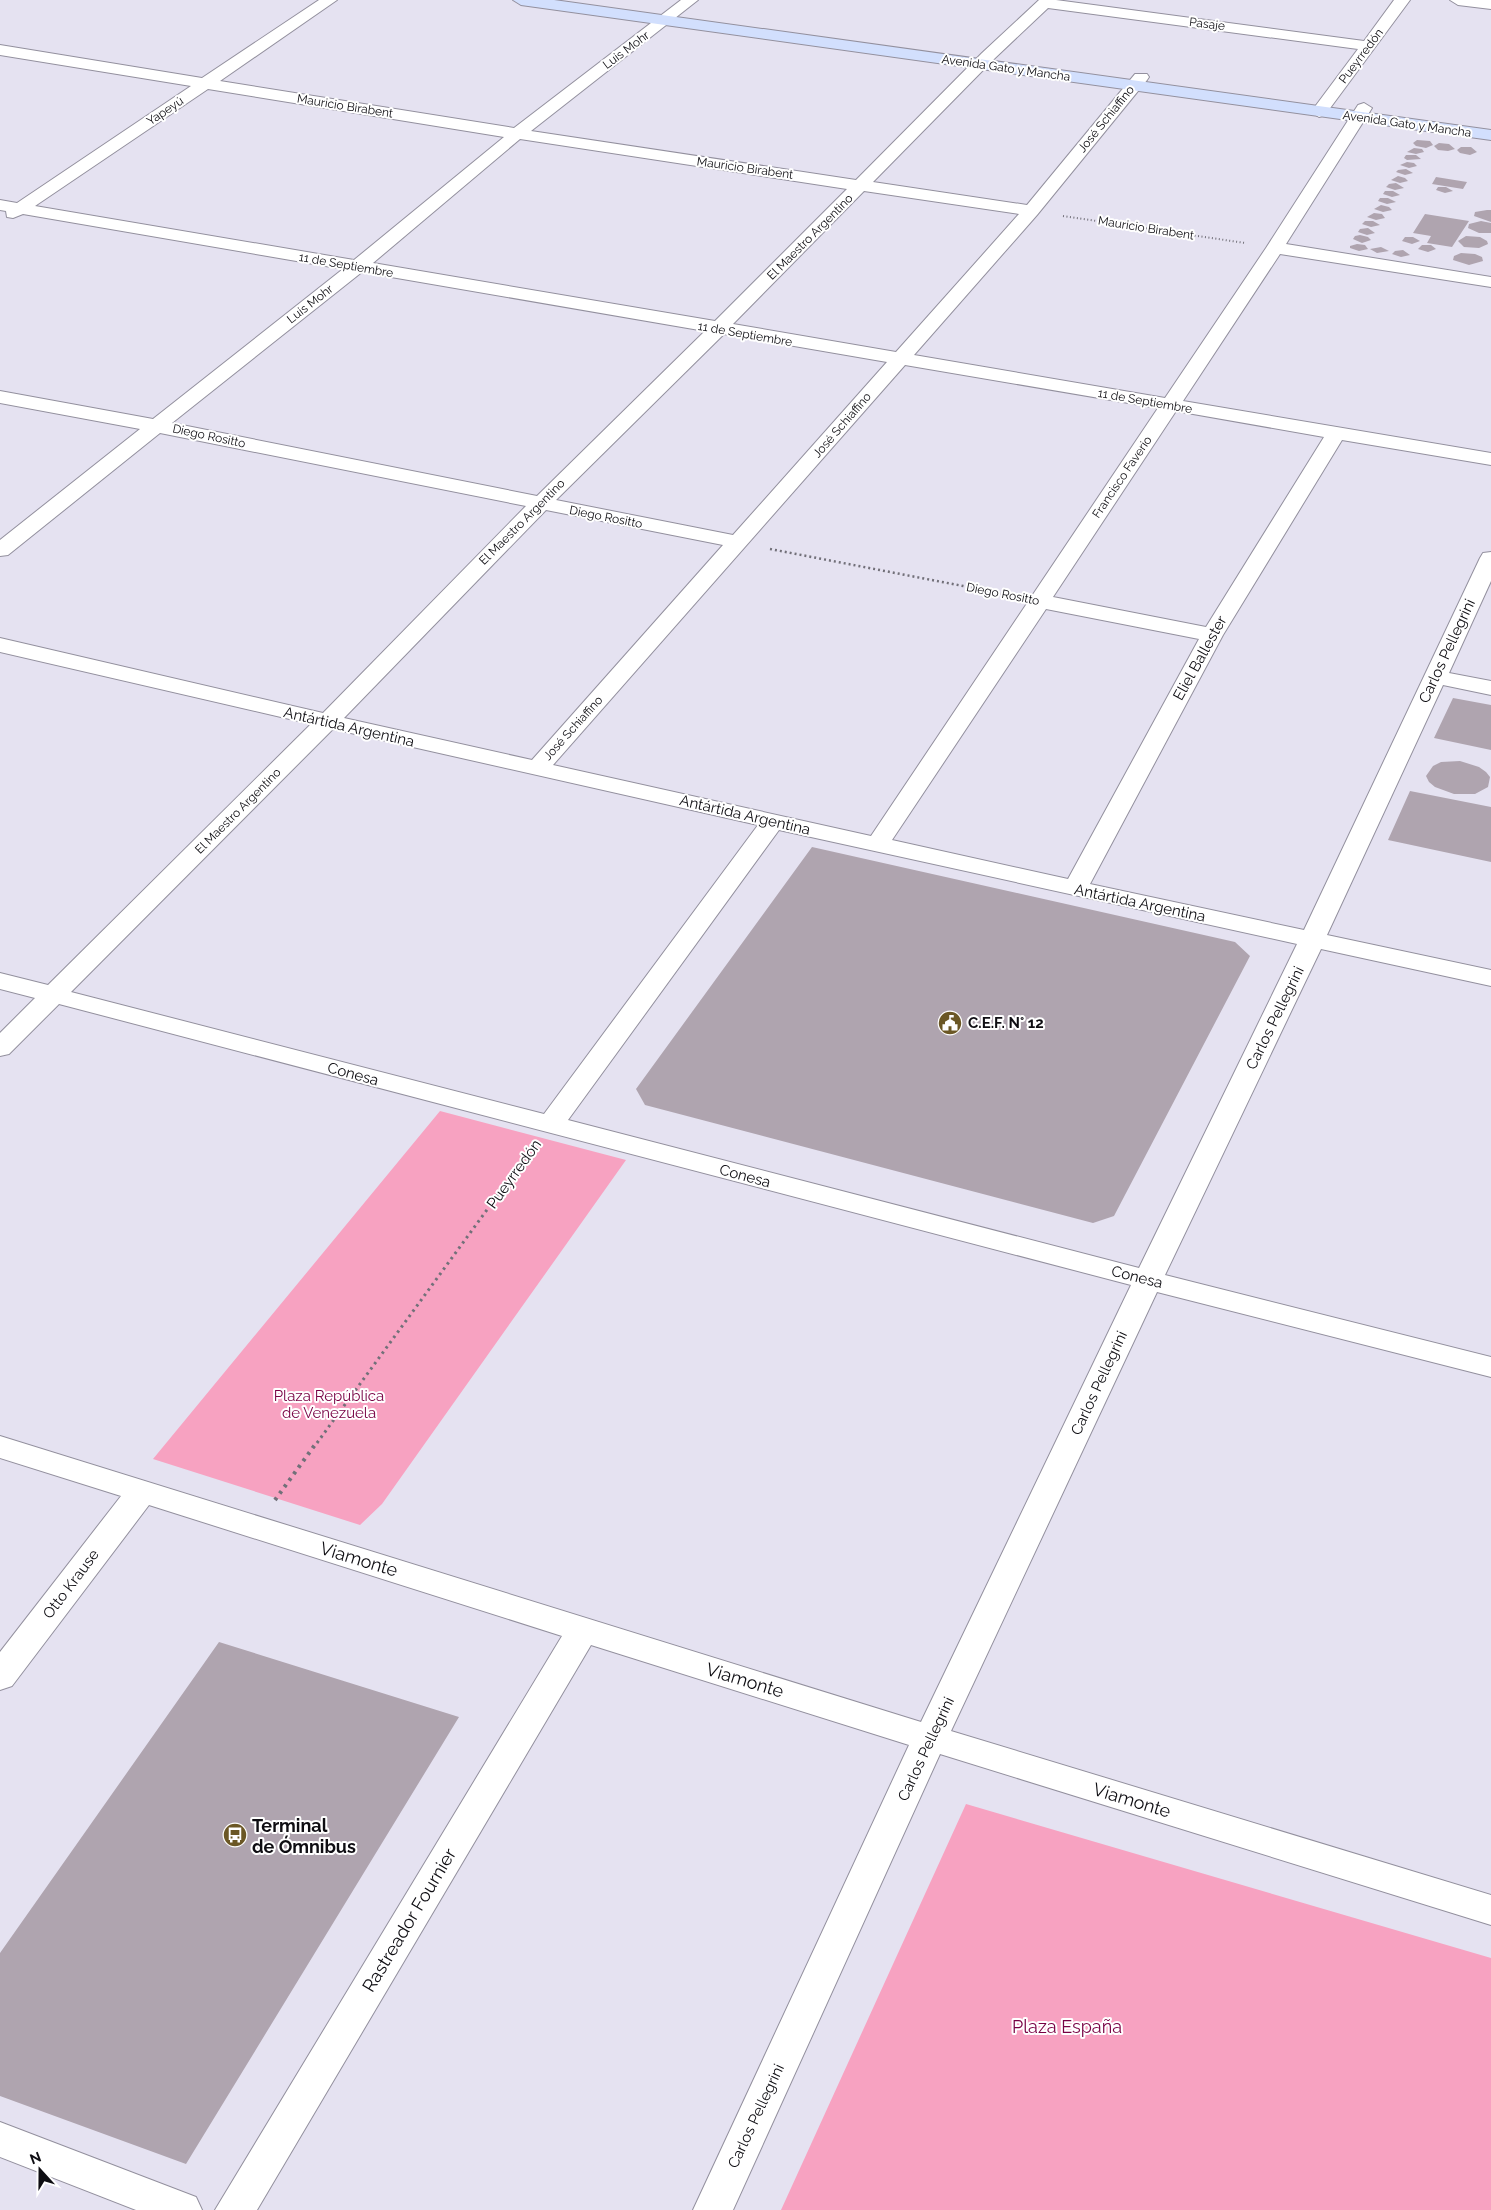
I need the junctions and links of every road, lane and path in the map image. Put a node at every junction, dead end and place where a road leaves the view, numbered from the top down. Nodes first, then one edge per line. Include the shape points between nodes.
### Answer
1 (329, 0) edge
2 (521, 0) edge
3 (586, 0) edge
4 (690, 0) edge
5 (1402, 0) edge
6 (1458, 0) edge
7 (1046, 2) edge
8 (1491, 4) edge
9 (670, 16) junction
10 (1369, 46) junction
11 (0, 50) edge
12 (985, 60) junction
13 (1137, 81) junction
14 (206, 83) junction
15 (1322, 107) junction
16 (1361, 113) junction
17 (1491, 126) edge
18 (516, 134) junction
19 (1491, 135) edge
20 (862, 185) junction
21 (0, 205) edge
22 (20, 208) junction
23 (1031, 211) junction
24 (0, 222) edge
25 (1275, 248) junction
26 (357, 267) junction
27 (1491, 282) edge
28 (718, 329) junction
29 (900, 360) junction
30 (0, 397) edge
31 (1170, 405) junction
32 (157, 426) junction
33 (1336, 433) junction
34 (1491, 459) edge
35 (540, 504) junction
36 (738, 542) junction
37 (0, 550) edge
38 (1491, 558) edge
39 (1040, 601) junction
40 (1212, 635) junction
41 (0, 645) edge
42 (1434, 677) junction
43 (1491, 688) edge
44 (328, 722) junction
45 (537, 769) junction
46 (773, 822) junction
47 (877, 845) junction
48 (1075, 889) junction
49 (1312, 940) junction
50 (1491, 978) edge
51 (0, 981) edge
52 (52, 995) junction
53 (0, 1048) edge
54 (550, 1125) junction
55 (1148, 1280) junction
56 (1491, 1367) edge
57 (0, 1447) edge
58 (142, 1492) junction
59 (255, 1527) junction
60 (583, 1630) junction
61 (0, 1677) edge
62 (930, 1738) junction
63 (1491, 1910) edge
64 (0, 2140) edge
65 (182, 2210) edge
66 (235, 2210) edge
67 (713, 2210) edge

1 - 14 street, Yapeyú
2 - 9 main road, Avenida Gato y Mancha
3 - 9 main road, Avenida Gato y Mancha
4 - 9 street, Luis Mohr
5 - 10 street, Pueyrredón
6 - 8 street
7 - 10 street, Pasaje
7 - 12 street, El Maestro Argentino
9 - 12 main road, Avenida Gato y Mancha
9 - 18 street, Luis Mohr
10 - 15 street, Pueyrredón
11 - 14 street, Mauricio Birabent
12 - 13 main road, Avenida Gato y Mancha
12 - 20 street, El Maestro Argentino
13 - 15 main road, Avenida Gato y Mancha
13 - 23 street, José Schiaffino
14 - 18 street, Mauricio Birabent
14 - 22 street, Yapeyú
15 - 16 main road, Avenida Gato y Mancha
16 - 17 main road, Avenida Gato y Mancha
16 - 19 main road, Avenida Gato y Mancha
16 - 25 street, Francisco Faverio
18 - 20 street, Mauricio Birabent
18 - 26 street, Luis Mohr
20 - 23 street, Mauricio Birabent
20 - 28 street, El Maestro Argentino
21 - 22 street, 11 de Septiembre
22 - 24 street, Yapeyú
22 - 26 street, 11 de Septiembre
23 - 25 path, Mauricio Birabent
23 - 29 street, José Schiaffino
25 - 27 street
25 - 31 street, Francisco Faverio
26 - 28 street, 11 de Septiembre
26 - 32 street, Luis Mohr
28 - 29 street, 11 de Septiembre
28 - 35 street, El Maestro Argentino
29 - 31 street, 11 de Septiembre
29 - 36 street, José Schiaffino
30 - 32 street, Diego Rositto
31 - 33 street, 11 de Septiembre
31 - 39 street, Francisco Faverio
32 - 35 street, Diego Rositto
32 - 37 street, Luis Mohr
33 - 34 street, 11 de Septiembre
33 - 40 street, Eliel Ballester
35 - 36 street, Diego Rositto
35 - 44 street, El Maestro Argentino
36 - 39 path, Diego Rositto
36 - 45 street, José Schiaffino
38 - 42 street, Carlos Pellegrini
39 - 40 street, Diego Rositto
39 - 47 street, Francisco Faverio
40 - 48 street, Eliel Ballester
41 - 44 street, Antártida Argentina
42 - 43 street
42 - 49 street, Carlos Pellegrini
44 - 45 street, Antártida Argentina
44 - 52 street, El Maestro Argentino
45 - 46 street, Antártida Argentina
46 - 47 street, Antártida Argentina
46 - 54 street, Pueyrredón
47 - 48 street, Antártida Argentina
48 - 49 street, Antártida Argentina
49 - 50 street, Antártida Argentina
49 - 55 street, Carlos Pellegrini
51 - 52 street, Conesa
52 - 53 street, El Maestro Argentino
52 - 54 street, Conesa
54 - 55 street, Conesa
54 - 59 path, Pueyrredón
55 - 56 street, Conesa
55 - 62 street, Carlos Pellegrini
57 - 58 street, Viamonte
58 - 59 street, Viamonte
58 - 61 street, Otto Krause
59 - 60 street, Viamonte
60 - 62 street, Viamonte
60 - 66 street, Rastreador Fournier
62 - 63 street, Viamonte
62 - 67 street, Carlos Pellegrini
64 - 65 street

